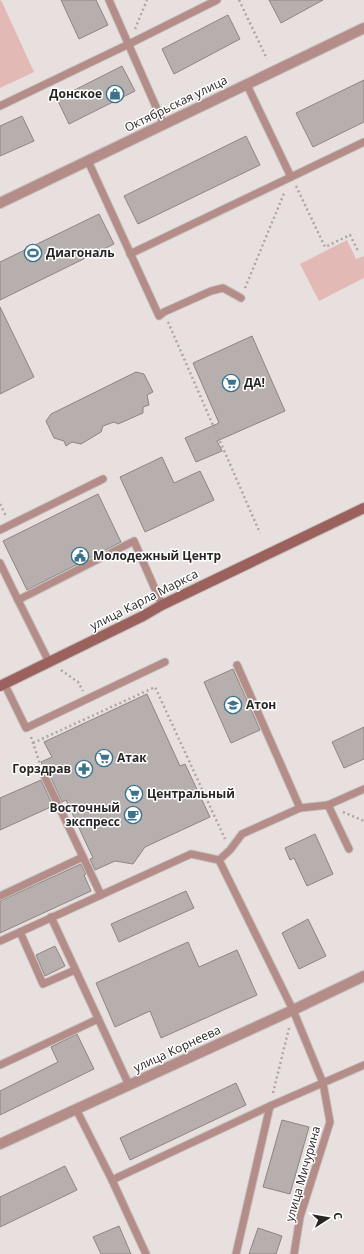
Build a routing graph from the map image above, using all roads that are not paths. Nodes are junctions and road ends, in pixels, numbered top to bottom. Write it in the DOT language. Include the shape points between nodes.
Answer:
graph roads {
  1 [pos="109,0"];
  2 [pos="217,0"];
  3 [pos="364,28"];
  4 [pos="129,44"];
  5 [pos="247,85"];
  6 [pos="0,106"];
  7 [pos="164,125"];
  8 [pos="364,142"];
  9 [pos="88,161"];
  10 [pos="291,177"];
  11 [pos="0,203"];
  12 [pos="130,254"];
  13 [pos="241,298"];
  14 [pos="103,479"];
  15 [pos="364,508"];
  16 [pos="0,530"];
  17 [pos="0,563"];
  18 [pos="18,600"];
  19 [pos="162,605"];
  20 [pos="49,662"];
  21 [pos="165,662"];
  22 [pos="237,665"];
  23 [pos="2,685"];
  24 [pos="43,773"];
  25 [pos="364,789"];
  26 [pos="328,805"];
  27 [pos="300,808"];
  28 [pos="349,849"];
  29 [pos="83,856"];
  30 [pos="219,860"];
  31 [pos="0,896"];
  32 [pos="101,896"];
  33 [pos="51,917"];
  34 [pos="20,932"];
  35 [pos="0,941"];
  36 [pos="75,970"];
  37 [pos="364,976"];
  38 [pos="293,1010"];
  39 [pos="98,1019"];
  40 [pos="0,1065"];
  41 [pos="364,1065"];
  42 [pos="323,1083"];
  43 [pos="129,1085"];
  44 [pos="270,1106"];
  45 [pos="76,1109"];
  46 [pos="0,1144"];
  47 [pos="112,1180"];
  48 [pos="146,1254"];
  49 [pos="236,1254"];
  50 [pos="294,1254"];
  1 -- 4 [label="lane"];
  2 -- 4 [label="lane"];
  3 -- 5 [label="street, Октябрьская улица"];
  4 -- 6 [label="lane"];
  4 -- 7 [label="lane"];
  5 -- 7 [label="street, Октябрьская улица"];
  5 -- 10 [label="lane"];
  7 -- 9 [label="street, Октябрьская улица"];
  8 -- 10 [label="lane"];
  9 -- 11 [label="street, Октябрьская улица"];
  9 -- 12 [label="lane"];
  10 -- 12 [label="lane"];
  12 -- 13 [label="lane" via="158,316 223,288"];
  14 -- 16 [label="lane"];
  15 -- 19 [label="main road, улица Карла Маркса"];
  17 -- 18 [label="lane"];
  18 -- 19 [label="lane" via="134,542"];
  18 -- 20 [label="lane"];
  19 -- 20 [label="main road, улица Карла Маркса"];
  20 -- 23 [label="main road, улица Карла Маркса"];
  21 -- 23 [label="lane" via="26,728"];
  22 -- 27 [label="lane"];
  24 -- 29 [label="lane"];
  25 -- 26 [label="lane"];
  26 -- 27 [label="lane"];
  26 -- 28 [label="lane"];
  27 -- 30 [label="lane" via="242,834"];
  29 -- 31 [label="lane"];
  29 -- 32 [label="lane"];
  30 -- 32 [label="lane" via="191,854"];
  30 -- 38 [label="lane, улица Мичурина"];
  32 -- 33 [label="lane"];
  33 -- 34 [label="lane"];
  33 -- 36 [label="lane"];
  34 -- 35 [label="lane"];
  34 -- 36 [label="lane" via="43,984"];
  36 -- 39 [label="lane"];
  37 -- 38 [label="street, улица Корнеева"];
  38 -- 42 [label="lane, улица Мичурина"];
  38 -- 43 [label="street, улица Корнеева"];
  39 -- 40 [label="lane"];
  39 -- 43 [label="lane"];
  41 -- 42 [label="lane"];
  42 -- 44 [label="lane"];
  42 -- 50 [label="lane, улица Мичурина" via="330,1122 300,1217"];
  43 -- 45 [label="street, улица Корнеева"];
  44 -- 47 [label="lane"];
  44 -- 49 [label="lane"];
  45 -- 46 [label="street, улица Корнеева"];
  45 -- 47 [label="lane"];
  47 -- 48 [label="lane"];
}
